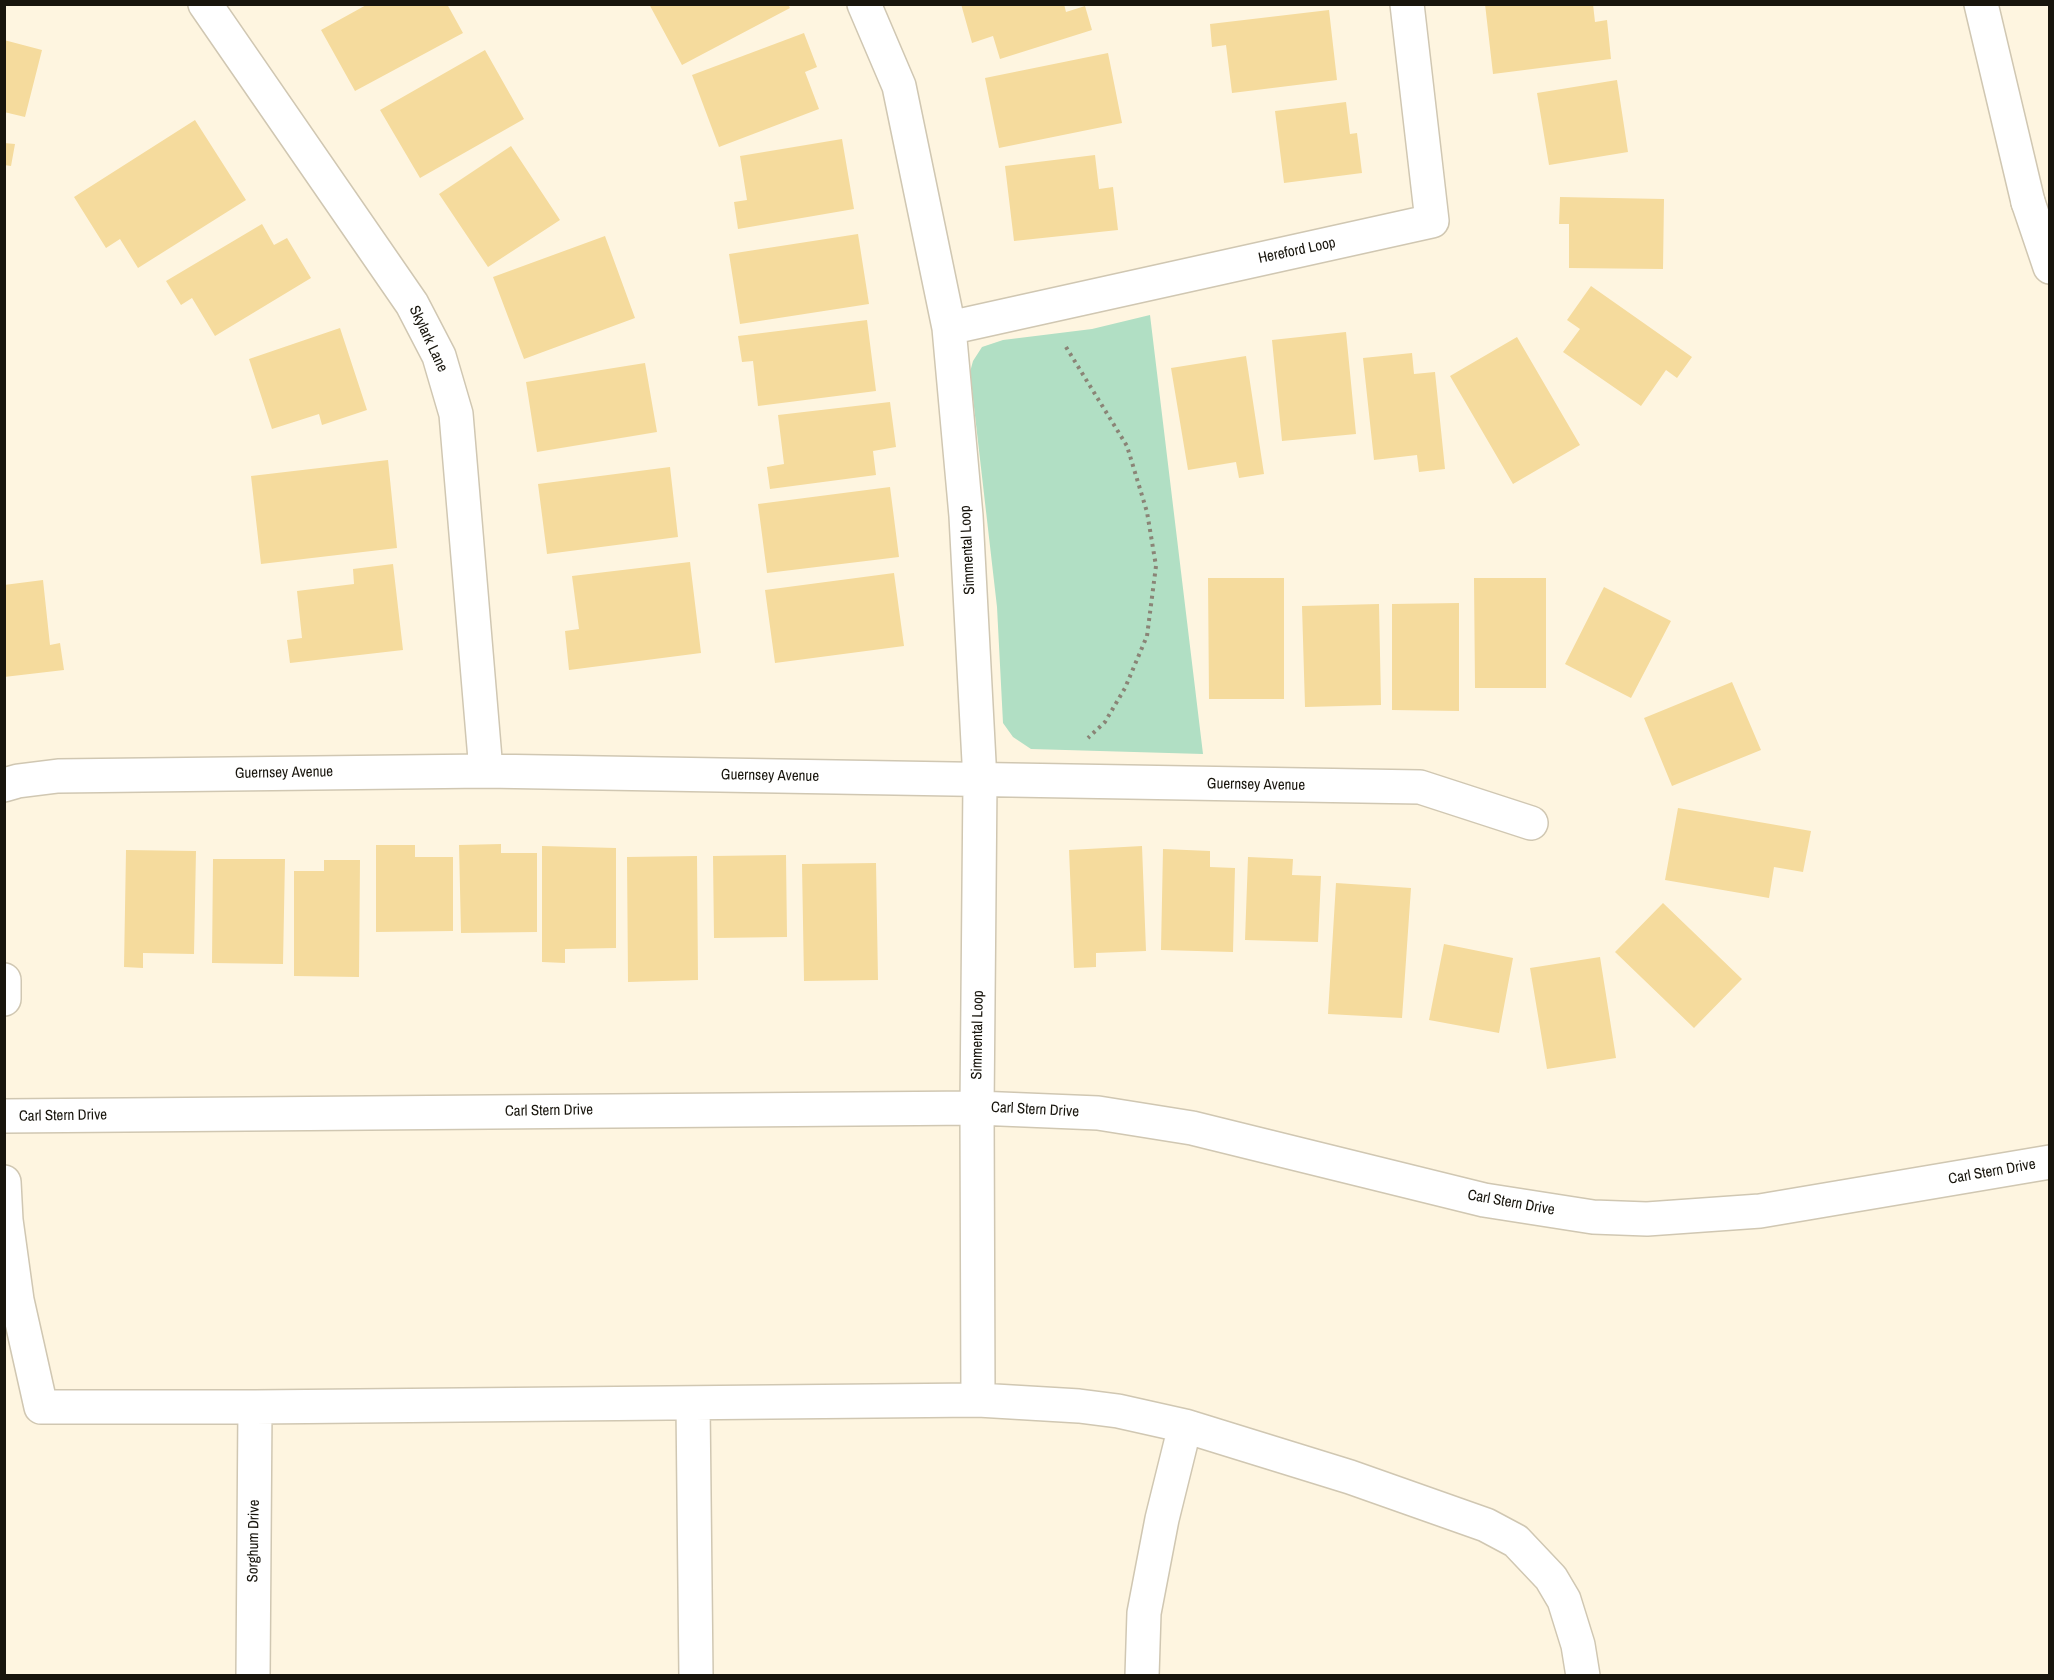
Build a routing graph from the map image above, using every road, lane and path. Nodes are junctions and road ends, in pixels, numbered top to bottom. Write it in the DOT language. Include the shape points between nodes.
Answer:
graph roads {
  1 [pos="206,4"];
  2 [pos="864,4"];
  3 [pos="1407,4"];
  4 [pos="1981,4"];
  5 [pos="2049,267"];
  6 [pos="949,328"];
  7 [pos="1066,347"];
  8 [pos="1088,738"];
  9 [pos="486,771"];
  10 [pos="980,780"];
  11 [pos="4,784"];
  12 [pos="1531,823"];
  13 [pos="4,980"];
  14 [pos="4,999"];
  15 [pos="978,1108"];
  16 [pos="4,1116"];
  17 [pos="2049,1162"];
  18 [pos="4,1182"];
  19 [pos="978,1400"];
  20 [pos="693,1404"];
  21 [pos="255,1407"];
  22 [pos="1185,1426"];
  23 [pos="253,1676"];
  24 [pos="696,1676"];
  25 [pos="1142,1676"];
  26 [pos="1583,1676"];
  1 -- 9 [label="main road, Skylark Lane" via="412,304 439,356 456,414"];
  2 -- 6 [label="main road, Simmental Loop" via="899,86"];
  3 -- 6 [label="main road, Hereford Loop" via="1432,221"];
  4 -- 5 [label="main road" via="2028,202"];
  6 -- 10 [label="main road, Simmental Loop" via="966,516"];
  7 -- 8 [label="path" via="1127,446 1147,512 1156,566 1147,636 1125,688 1105,722"];
  9 -- 10 [label="main road, Guernsey Avenue"];
  9 -- 11 [label="main road, Guernsey Avenue" via="58,776"];
  10 -- 12 [label="main road, Guernsey Avenue" via="1420,787"];
  10 -- 15 [label="main road, Simmental Loop"];
  13 -- 14 [label="main road"];
  15 -- 16 [label="main road, Carl Stern Drive"];
  15 -- 17 [label="main road, Carl Stern Drive" via="1098,1113 1192,1128 1484,1200 1593,1217 1760,1211"];
  15 -- 19 [label="main road, Simmental Loop"];
  18 -- 21 [label="main road" via="17,1300 41,1407"];
  19 -- 20 [label="main road"];
  19 -- 22 [label="main road" via="1079,1406"];
  20 -- 21 [label="main road"];
  20 -- 24 [label="main road"];
  21 -- 23 [label="main road, Sorghum Drive"];
  22 -- 25 [label="main road" via="1144,1613"];
  22 -- 26 [label="main road" via="1350,1477 1486,1525 1516,1541 1551,1578 1564,1600"];
}
